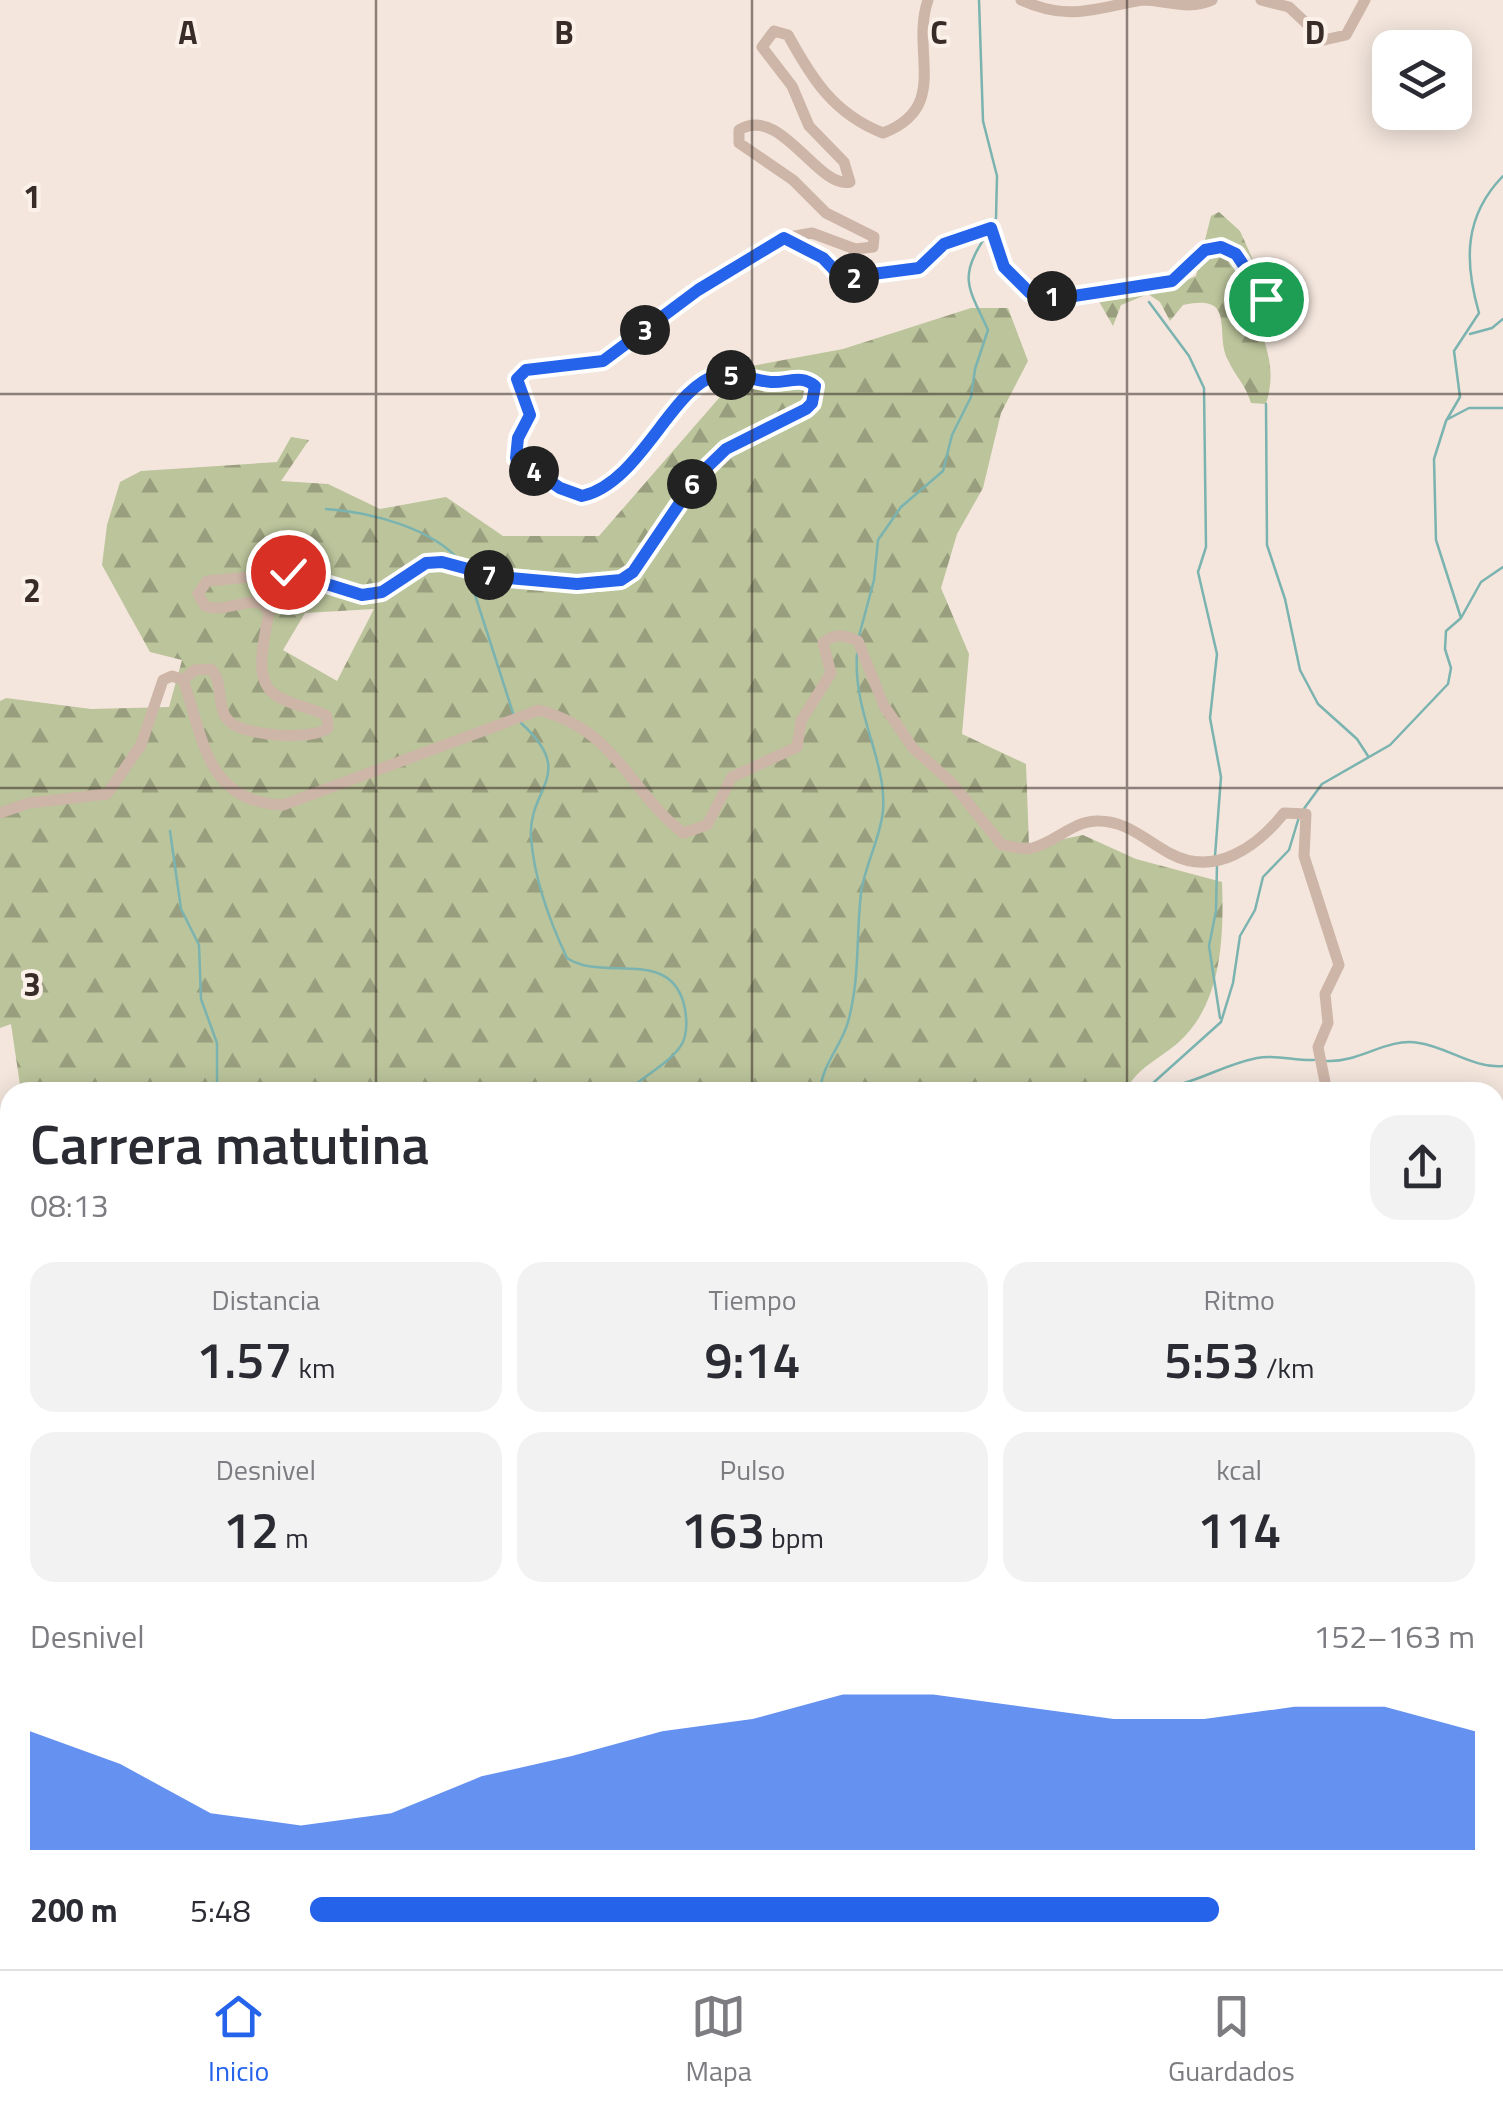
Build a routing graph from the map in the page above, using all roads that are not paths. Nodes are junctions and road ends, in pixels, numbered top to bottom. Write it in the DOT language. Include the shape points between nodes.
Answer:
graph roads {
  1 [pos="928,0"];
  2 [pos="1021,0"];
  3 [pos="1212,0"];
  4 [pos="1261,0"];
  5 [pos="1366,0"];
  6 [pos="790,237"];
  7 [pos="1266,299"];
  8 [pos="183,680"];
  9 [pos="0,813"];
  10 [pos="1325,1082"];
  1 -- 6 [label="street" via="923,100 910,118 882,133 847,116 820,91 788,35 774,31 766,38 762,47 799,98 809,126 852,178 846,184 834,180 766,125 740,130 739,143 793,180 826,213 876,242 867,251 812,233"];
  2 -- 3 [label="street" via="1067,14 1142,0"];
  4 -- 5 [label="street" via="1289,7 1324,40 1346,35"];
  6 -- 7 [label="street" via="842,278 861,278 919,268 944,244 991,228 1012,279 1030,293 1052,296 1172,281 1205,250 1221,247 1236,254"];
  6 -- 8 [label="street" via="698,290 603,361 526,370 517,379 530,415 516,458 582,496 625,470 713,376 801,378 815,386 806,409 726,449 698,476 633,572 609,583 554,582 426,563 382,592 362,595 296,573 206,581 198,594 205,606 263,604 269,613 262,650 268,687 327,716 328,728 297,736 242,729 226,718 211,669 194,670"];
  8 -- 9 [label="street" via="163,680 141,745 106,794"];
  8 -- 10 [label="street" via="214,772 258,804 284,804 539,710 591,730 683,834 707,825 732,776 797,746 801,721 830,674 822,643 845,636 858,641 884,706 914,748 1002,845 1031,849 1074,826 1106,821 1149,836 1186,860 1216,862 1255,844 1284,813 1306,814 1304,856 1340,965 1326,994 1328,1023 1318,1047"];
}
